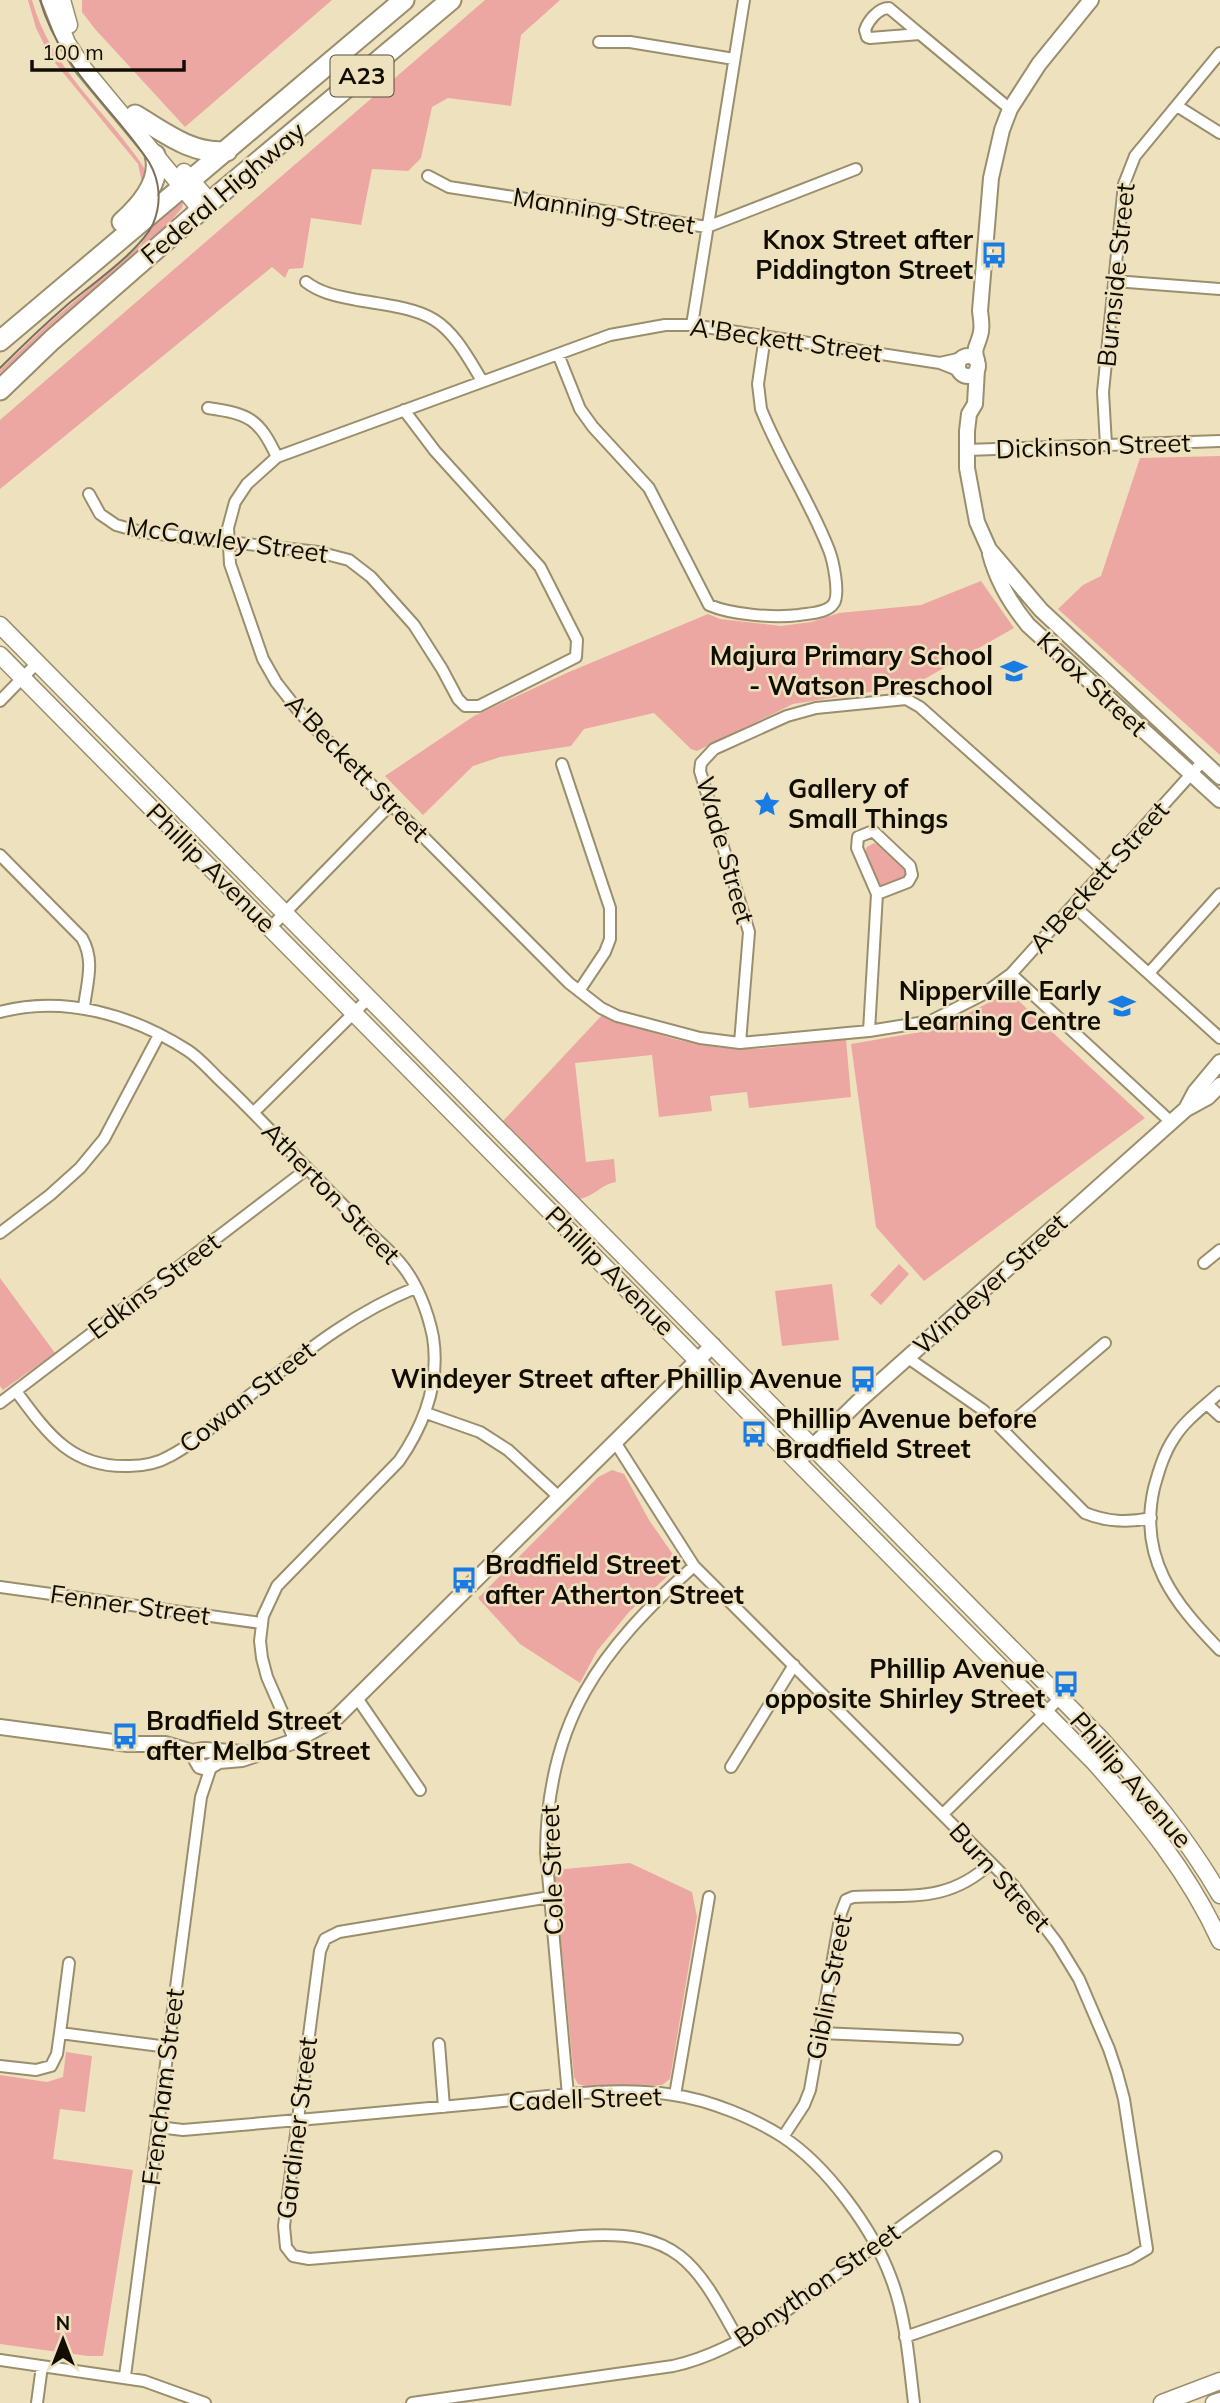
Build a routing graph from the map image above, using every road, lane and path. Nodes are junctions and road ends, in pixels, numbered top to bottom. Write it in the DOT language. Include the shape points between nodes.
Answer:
graph roads {
  1 [pos="50,0"];
  2 [pos="62,0"];
  3 [pos="404,0"];
  4 [pos="451,0"];
  5 [pos="744,0"];
  6 [pos="1088,1"];
  7 [pos="920,34"];
  8 [pos="599,43"];
  9 [pos="1220,53"];
  10 [pos="734,59"];
  11 [pos="1177,106"];
  12 [pos="1010,109"];
  13 [pos="135,115"];
  14 [pos="1220,133"];
  15 [pos="227,151"];
  16 [pos="155,155"];
  17 [pos="856,169"];
  18 [pos="428,176"];
  19 [pos="187,184"];
  20 [pos="205,206"];
  21 [pos="707,227"];
  22 [pos="1114,281"];
  23 [pos="306,282"];
  24 [pos="1220,289"];
  25 [pos="54,297"];
  26 [pos="692,325"];
  27 [pos="765,336"];
  28 [pos="0,341"];
  29 [pos="558,354"];
  30 [pos="967,365"];
  31 [pos="482,381"];
  32 [pos="0,390"];
  33 [pos="208,408"];
  34 [pos="404,410"];
  35 [pos="1220,441"];
  36 [pos="1106,445"];
  37 [pos="966,450"];
  38 [pos="277,457"];
  39 [pos="89,494"];
  40 [pos="228,542"];
  41 [pos="989,549"];
  42 [pos="0,625"];
  43 [pos="0,655"];
  44 [pos="37,663"];
  45 [pos="23,678"];
  46 [pos="0,701"];
  47 [pos="1203,761"];
  48 [pos="562,764"];
  49 [pos="1192,775"];
  50 [pos="1220,777"];
  51 [pos="1220,800"];
  52 [pos="391,804"];
  53 [pos="0,855"];
  54 [pos="1105,873"];
  55 [pos="877,894"];
  56 [pos="1220,894"];
  57 [pos="1074,906"];
  58 [pos="285,913"];
  59 [pos="270,928"];
  60 [pos="1149,973"];
  61 [pos="1011,974"];
  62 [pos="579,991"];
  63 [pos="369,998"];
  64 [pos="84,1007"];
  65 [pos="0,1012"];
  66 [pos="354,1012"];
  67 [pos="869,1031"];
  68 [pos="159,1035"];
  69 [pos="1220,1038"];
  70 [pos="740,1043"];
  71 [pos="1220,1062"];
  72 [pos="1220,1085"];
  73 [pos="1186,1109"];
  74 [pos="254,1112"];
  75 [pos="1171,1122"];
  76 [pos="307,1169"];
  77 [pos="0,1233"];
  78 [pos="1220,1250"];
  79 [pos="1204,1263"];
  80 [pos="415,1287"];
  81 [pos="1105,1343"];
  82 [pos="713,1345"];
  83 [pos="908,1358"];
  84 [pos="697,1359"];
  85 [pos="16,1391"];
  86 [pos="1220,1392"];
  87 [pos="0,1403"];
  88 [pos="1207,1404"];
  89 [pos="426,1413"];
  90 [pos="1220,1416"];
  91 [pos="1003,1430"];
  92 [pos="615,1442"];
  93 [pos="812,1448"];
  94 [pos="798,1461"];
  95 [pos="559,1497"];
  96 [pos="1151,1518"];
  97 [pos="694,1566"];
  98 [pos="0,1587"];
  99 [pos="261,1623"];
  100 [pos="1220,1650"];
  101 [pos="794,1665"];
  102 [pos="357,1698"];
  103 [pos="1060,1698"];
  104 [pos="1045,1713"];
  105 [pos="0,1727"];
  106 [pos="295,1741"];
  107 [pos="206,1760"];
  108 [pos="731,1767"];
  109 [pos="420,1790"];
  110 [pos="943,1814"];
  111 [pos="991,1863"];
  112 [pos="1220,1895"];
  113 [pos="550,1897"];
  114 [pos="709,1897"];
  115 [pos="1220,1941"];
  116 [pos="69,1963"];
  117 [pos="60,2033"];
  118 [pos="821,2033"];
  119 [pos="957,2039"];
  120 [pos="439,2044"];
  121 [pos="168,2046"];
  122 [pos="0,2066"];
  123 [pos="568,2095"];
  124 [pos="675,2095"];
  125 [pos="444,2107"];
  126 [pos="298,2120"];
  127 [pos="158,2127"];
  128 [pos="783,2137"];
  129 [pos="996,2157"];
  130 [pos="876,2245"];
  131 [pos="905,2337"];
  132 [pos="739,2341"];
  133 [pos="0,2360"];
  134 [pos="42,2365"];
  135 [pos="125,2376"];
  136 [pos="1220,2381"];
  137 [pos="1220,2401"];
  138 [pos="37,2403"];
  139 [pos="205,2403"];
  140 [pos="412,2403"];
  141 [pos="914,2403"];
  142 [pos="1162,2403"];
  143 [pos="1214,2403"];
  1 -- 16 [label="main road" via="67,43 84,69"];
  2 -- 13 [label="main road" via="70,27 92,67"];
  3 -- 15 [label="highway, Federal Highway / A23"];
  4 -- 20 [label="highway, Federal Highway / A23"];
  5 -- 10 [label="street"];
  6 -- 12 [label="street, Knox Street"];
  7 -- 7 [label="street" via="870,38 865,30 886,8"];
  7 -- 12 [label="street"];
  8 -- 10 [label="street" via="630,42"];
  9 -- 11 [label="street, Burnside Street"];
  10 -- 21 [label="street"];
  11 -- 14 [label="street"];
  11 -- 22 [label="street, Burnside Street" via="1128,170"];
  12 -- 30 [label="street, Knox Street" via="996,146 980,311"];
  13 -- 15 [label="highway" via="199,150"];
  13 -- 19 [label="main road"];
  15 -- 19 [label="highway, Federal Highway / A23"];
  16 -- 19 [label="main road"];
  16 -- 25 [label="highway" via="159,169 140,206 69,269"];
  17 -- 21 [label="street, Manning Street"];
  18 -- 21 [label="street, Manning Street" via="449,187"];
  19 -- 20 [label="main road"];
  19 -- 25 [label="highway, Federal Highway / A23"];
  20 -- 32 [label="highway, Federal Highway / A23"];
  21 -- 26 [label="street"];
  22 -- 24 [label="street"];
  22 -- 36 [label="street, Burnside Street" via="1103,392"];
  23 -- 31 [label="street" via="332,295 435,319 455,336"];
  25 -- 28 [label="highway, Federal Highway / A23"];
  26 -- 27 [label="street, A'Beckett Street"];
  26 -- 29 [label="street, A'Beckett Street" via="610,335"];
  27 -- 29 [label="street" via="758,384 761,409 829,549 836,594 834,603 819,612 774,617 709,605 649,488 580,409"];
  27 -- 30 [label="street, A'Beckett Street"];
  29 -- 31 [label="street, A'Beckett Street"];
  30 -- 37 [label="street, Knox Street" via="970,414"];
  31 -- 34 [label="street, A'Beckett Street"];
  33 -- 38 [label="street" via="250,419 264,432"];
  34 -- 38 [label="street, A'Beckett Street"];
  34 -- 40 [label="street, McCawley Street" via="540,567 577,640 576,657 479,706 465,706 414,625 360,567 318,552"];
  35 -- 36 [label="street, Dickinson Street"];
  36 -- 37 [label="street, Dickinson Street"];
  37 -- 41 [label="street, Knox Street" via="976,522"];
  38 -- 40 [label="street, A'Beckett Street" via="247,484 235,502"];
  39 -- 40 [label="street, McCawley Street" via="100,514 117,525"];
  40 -- 52 [label="street, A'Beckett Street" via="230,564 263,659 276,682 301,714"];
  41 -- 47 [label="street, Knox Street" via="1041,610"];
  41 -- 49 [label="street, Knox Street" via="995,573 1028,625"];
  42 -- 44 [label="main road, Phillip Avenue"];
  43 -- 45 [label="main road, Phillip Avenue"];
  44 -- 45 [label="street"];
  44 -- 58 [label="main road, Phillip Avenue"];
  45 -- 46 [label="street"];
  45 -- 59 [label="main road, Phillip Avenue"];
  47 -- 49 [label="street, A'Beckett Street"];
  47 -- 50 [label="street, Knox Street"];
  48 -- 62 [label="street" via="610,908 610,939"];
  49 -- 51 [label="street, Knox Street"];
  49 -- 54 [label="street, A'Beckett Street"];
  52 -- 58 [label="street"];
  52 -- 62 [label="street, A'Beckett Street"];
  53 -- 64 [label="street" via="90,951"];
  54 -- 57 [label="street, A'Beckett Street"];
  54 -- 70 [label="street, Wade Street" via="906,699 801,712 728,742 706,757 700,771 749,932"];
  55 -- 55 [label="street" via="857,848 858,837 873,831 910,866 912,875 908,882"];
  55 -- 67 [label="street"];
  56 -- 60 [label="street"];
  57 -- 60 [label="street"];
  57 -- 61 [label="street, A'Beckett Street"];
  58 -- 59 [label="street"];
  58 -- 63 [label="main road, Phillip Avenue"];
  59 -- 66 [label="main road, Phillip Avenue"];
  60 -- 69 [label="street"];
  61 -- 67 [label="street, A'Beckett Street" via="931,1021"];
  61 -- 75 [label="street"];
  62 -- 70 [label="street, A'Beckett Street" via="617,1016 700,1038"];
  63 -- 66 [label="street"];
  63 -- 82 [label="main road, Phillip Avenue"];
  64 -- 65 [label="street, Atherton Street"];
  64 -- 68 [label="street, Atherton Street" via="127,1019"];
  66 -- 74 [label="street"];
  66 -- 84 [label="main road, Phillip Avenue"];
  67 -- 70 [label="street, A'Beckett Street"];
  68 -- 74 [label="street, Atherton Street" via="190,1051"];
  68 -- 77 [label="street" via="104,1139 80,1168"];
  71 -- 73 [label="street, Windeyer Street"];
  72 -- 73 [label="street, Windeyer Street"];
  73 -- 75 [label="street, Windeyer Street"];
  74 -- 76 [label="street, Atherton Street"];
  75 -- 83 [label="street, Windeyer Street"];
  76 -- 80 [label="street, Atherton Street" via="402,1264"];
  76 -- 85 [label="street, Edkins Street"];
  78 -- 79 [label="street"];
  80 -- 85 [label="street, Cowan Street" via="343,1324 204,1433 168,1458 150,1464 96,1464 72,1453 50,1436"];
  80 -- 89 [label="street, Atherton Street" via="433,1338"];
  81 -- 91 [label="street"];
  82 -- 84 [label="street"];
  82 -- 93 [label="main road, Phillip Avenue"];
  83 -- 91 [label="street" via="983,1410"];
  83 -- 93 [label="street, Windeyer Street"];
  84 -- 92 [label="street"];
  84 -- 94 [label="main road, Phillip Avenue"];
  85 -- 87 [label="street, Edkins Street"];
  86 -- 88 [label="street"];
  88 -- 90 [label="street"];
  88 -- 96 [label="street" via="1175,1435 1165,1452"];
  89 -- 95 [label="street" via="480,1432 508,1450"];
  89 -- 99 [label="street, Atherton Street" via="399,1461 277,1586"];
  91 -- 96 [label="street" via="1085,1513 1120,1522"];
  92 -- 95 [label="street"];
  92 -- 97 [label="street, Burn Street"];
  93 -- 94 [label="street, Windeyer Street"];
  93 -- 103 [label="main road, Phillip Avenue"];
  94 -- 104 [label="main road, Phillip Avenue"];
  95 -- 102 [label="street"];
  96 -- 100 [label="street" via="1159,1572 1188,1618"];
  97 -- 101 [label="street, Burn Street"];
  97 -- 113 [label="street, Cole Street" via="616,1644 570,1719 556,1761 546,1819"];
  98 -- 99 [label="street, Fenner Street"];
  99 -- 106 [label="street, Atherton Street" via="267,1677"];
  101 -- 108 [label="street"];
  101 -- 110 [label="street, Burn Street"];
  102 -- 106 [label="street" via="327,1724"];
  102 -- 109 [label="street"];
  103 -- 104 [label="street"];
  103 -- 112 [label="main road, Phillip Avenue" via="1151,1795"];
  104 -- 110 [label="street"];
  104 -- 115 [label="main road, Phillip Avenue" via="1111,1781 1162,1843"];
  105 -- 107 [label="street"];
  106 -- 107 [label="street" via="242,1759"];
  107 -- 121 [label="street, Frencham Street"];
  110 -- 111 [label="street, Burn Street"];
  111 -- 118 [label="street, Giblin Street" via="967,1883 939,1893 846,1900"];
  111 -- 131 [label="street, Burn Street" via="1057,1943 1079,1979 1110,2049 1124,2099 1147,2249 1130,2259"];
  113 -- 123 [label="street, Cole Street"];
  113 -- 126 [label="street, Gardiner Street" via="339,1932 325,1939"];
  114 -- 124 [label="street"];
  116 -- 117 [label="street"];
  117 -- 121 [label="street"];
  117 -- 122 [label="street" via="51,2066 36,2070"];
  118 -- 119 [label="street"];
  118 -- 128 [label="street, Giblin Street" via="808,2098"];
  120 -- 125 [label="street"];
  121 -- 127 [label="street, Frencham Street"];
  123 -- 124 [label="street, Cadell Street"];
  123 -- 125 [label="street, Cadell Street"];
  124 -- 128 [label="street, Cadell Street" via="728,2110"];
  125 -- 126 [label="street, Cadell Street"];
  126 -- 127 [label="street, Cadell Street" via="183,2130"];
  126 -- 132 [label="street, Gardiner Street" via="284,2226 286,2247 293,2256 309,2259 592,2235 633,2236 673,2251 698,2272"];
  127 -- 135 [label="street, Frencham Street"];
  128 -- 130 [label="street, Cadell Street" via="846,2199"];
  129 -- 130 [label="street, Bonython Street"];
  130 -- 131 [label="street, Cadell Street" via="891,2278"];
  130 -- 132 [label="street, Bonython Street"];
  131 -- 141 [label="street, Cadell Street"];
  132 -- 140 [label="street, Bonython Street" via="673,2366"];
  133 -- 134 [label="street"];
  134 -- 135 [label="street"];
  134 -- 138 [label="street"];
  135 -- 139 [label="street"];
  136 -- 142 [label="main road"];
  137 -- 143 [label="main road"];
}
